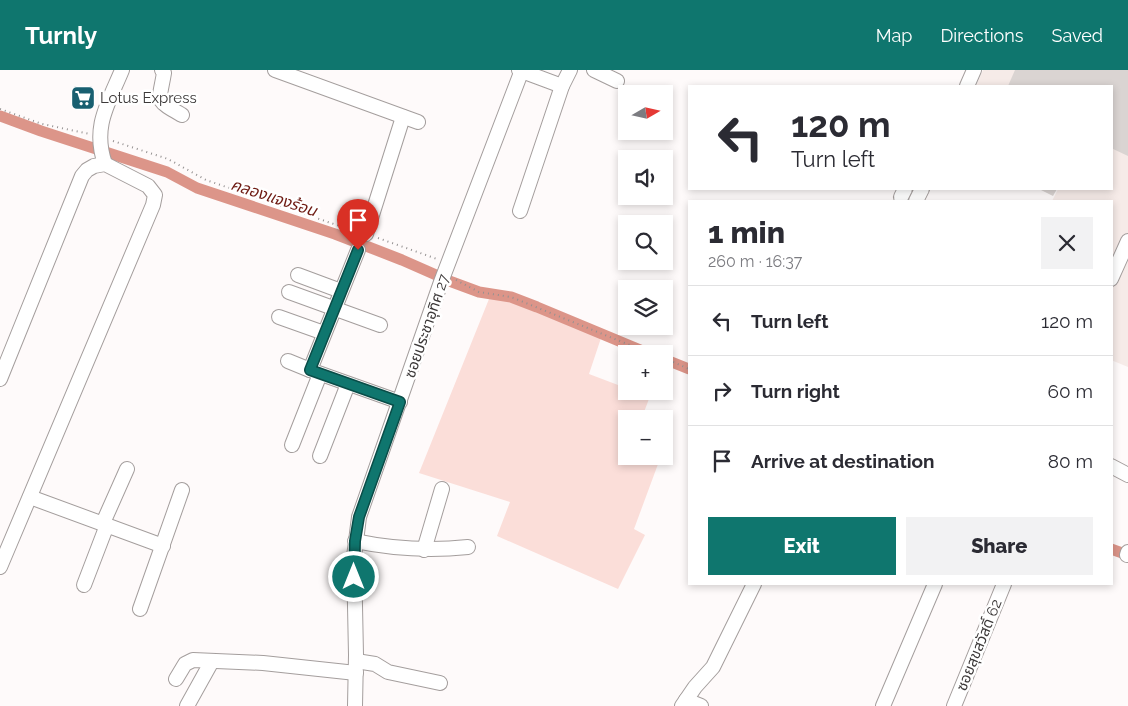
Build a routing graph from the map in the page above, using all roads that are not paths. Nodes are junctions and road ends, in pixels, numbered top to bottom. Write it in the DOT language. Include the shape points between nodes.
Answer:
graph roads {
  1 [pos="122,70"];
  2 [pos="162,70"];
  3 [pos="275,70"];
  4 [pos="521,70"];
  5 [pos="570,70"];
  6 [pos="594,70"];
  7 [pos="974,70"];
  8 [pos="617,81"];
  9 [pos="966,85"];
  10 [pos="562,86"];
  11 [pos="182,115"];
  12 [pos="403,117"];
  13 [pos="418,122"];
  14 [pos="104,161"];
  15 [pos="520,212"];
  16 [pos="366,234"];
  17 [pos="1128,241"];
  18 [pos="358,250"];
  19 [pos="298,275"];
  20 [pos="1113,275"];
  21 [pos="341,291"];
  22 [pos="289,292"];
  23 [pos="335,308"];
  24 [pos="279,317"];
  25 [pos="380,325"];
  26 [pos="324,334"];
  27 [pos="288,362"];
  28 [pos="315,372"];
  29 [pos="0,379"];
  30 [pos="348,384"];
  31 [pos="400,402"];
  32 [pos="292,445"];
  33 [pos="320,456"];
  34 [pos="1113,467"];
  35 [pos="127,469"];
  36 [pos="1128,475"];
  37 [pos="182,490"];
  38 [pos="442,490"];
  39 [pos="30,497"];
  40 [pos="105,524"];
  41 [pos="355,541"];
  42 [pos="163,546"];
  43 [pos="468,547"];
  44 [pos="424,550"];
  45 [pos="0,567"];
  46 [pos="84,585"];
  47 [pos="754,585"];
  48 [pos="934,585"];
  49 [pos="1004,585"];
  50 [pos="140,609"];
  51 [pos="212,661"];
  52 [pos="356,667"];
  53 [pos="176,679"];
  54 [pos="440,683"];
  55 [pos="684,703"];
  56 [pos="958,705"];
  57 [pos="187,706"];
  58 [pos="355,706"];
  59 [pos="701,706"];
  60 [pos="883,706"];
  1 -- 14 [label="street" via="99,136"];
  2 -- 11 [label="street" via="160,100"];
  3 -- 12 [label="street"];
  4 -- 10 [label="street"];
  4 -- 31 [label="street, ซอยประชาอุทิศ 27"];
  5 -- 10 [label="street"];
  6 -- 8 [label="street"];
  7 -- 9 [label="street"];
  10 -- 15 [label="street"];
  12 -- 13 [label="street"];
  12 -- 16 [label="street"];
  14 -- 29 [label="street" via="82,176"];
  14 -- 39 [label="street" via="148,186 155,195 153,205"];
  17 -- 20 [label="street"];
  18 -- 21 [label="street"];
  19 -- 21 [label="street"];
  21 -- 23 [label="street"];
  22 -- 23 [label="street"];
  23 -- 25 [label="street"];
  23 -- 26 [label="street"];
  24 -- 26 [label="street"];
  26 -- 28 [label="street"];
  27 -- 28 [label="street"];
  28 -- 30 [label="street"];
  28 -- 32 [label="street"];
  30 -- 31 [label="street"];
  30 -- 33 [label="street"];
  31 -- 41 [label="street, ซอยประชาอุทิศ 27" via="359,517"];
  34 -- 36 [label="street"];
  35 -- 40 [label="street"];
  37 -- 42 [label="street"];
  38 -- 44 [label="street"];
  39 -- 40 [label="street"];
  39 -- 45 [label="street"];
  40 -- 42 [label="street"];
  40 -- 46 [label="street"];
  41 -- 44 [label="street"];
  41 -- 52 [label="street, ซอยประชาอุทิศ 27"];
  42 -- 50 [label="street"];
  43 -- 44 [label="street"];
  47 -- 55 [label="street" via="713,667"];
  48 -- 60 [label="street"];
  49 -- 56 [label="street, ซอยสุขสวัสดิ์ 62"];
  51 -- 52 [label="street"];
  51 -- 53 [label="street" via="193,660 184,664"];
  51 -- 57 [label="street"];
  52 -- 54 [label="street" via="375,664 388,672"];
  52 -- 58 [label="street, ซอยประชาอุทิศ 27"];
  55 -- 59 [label="street"];
}
